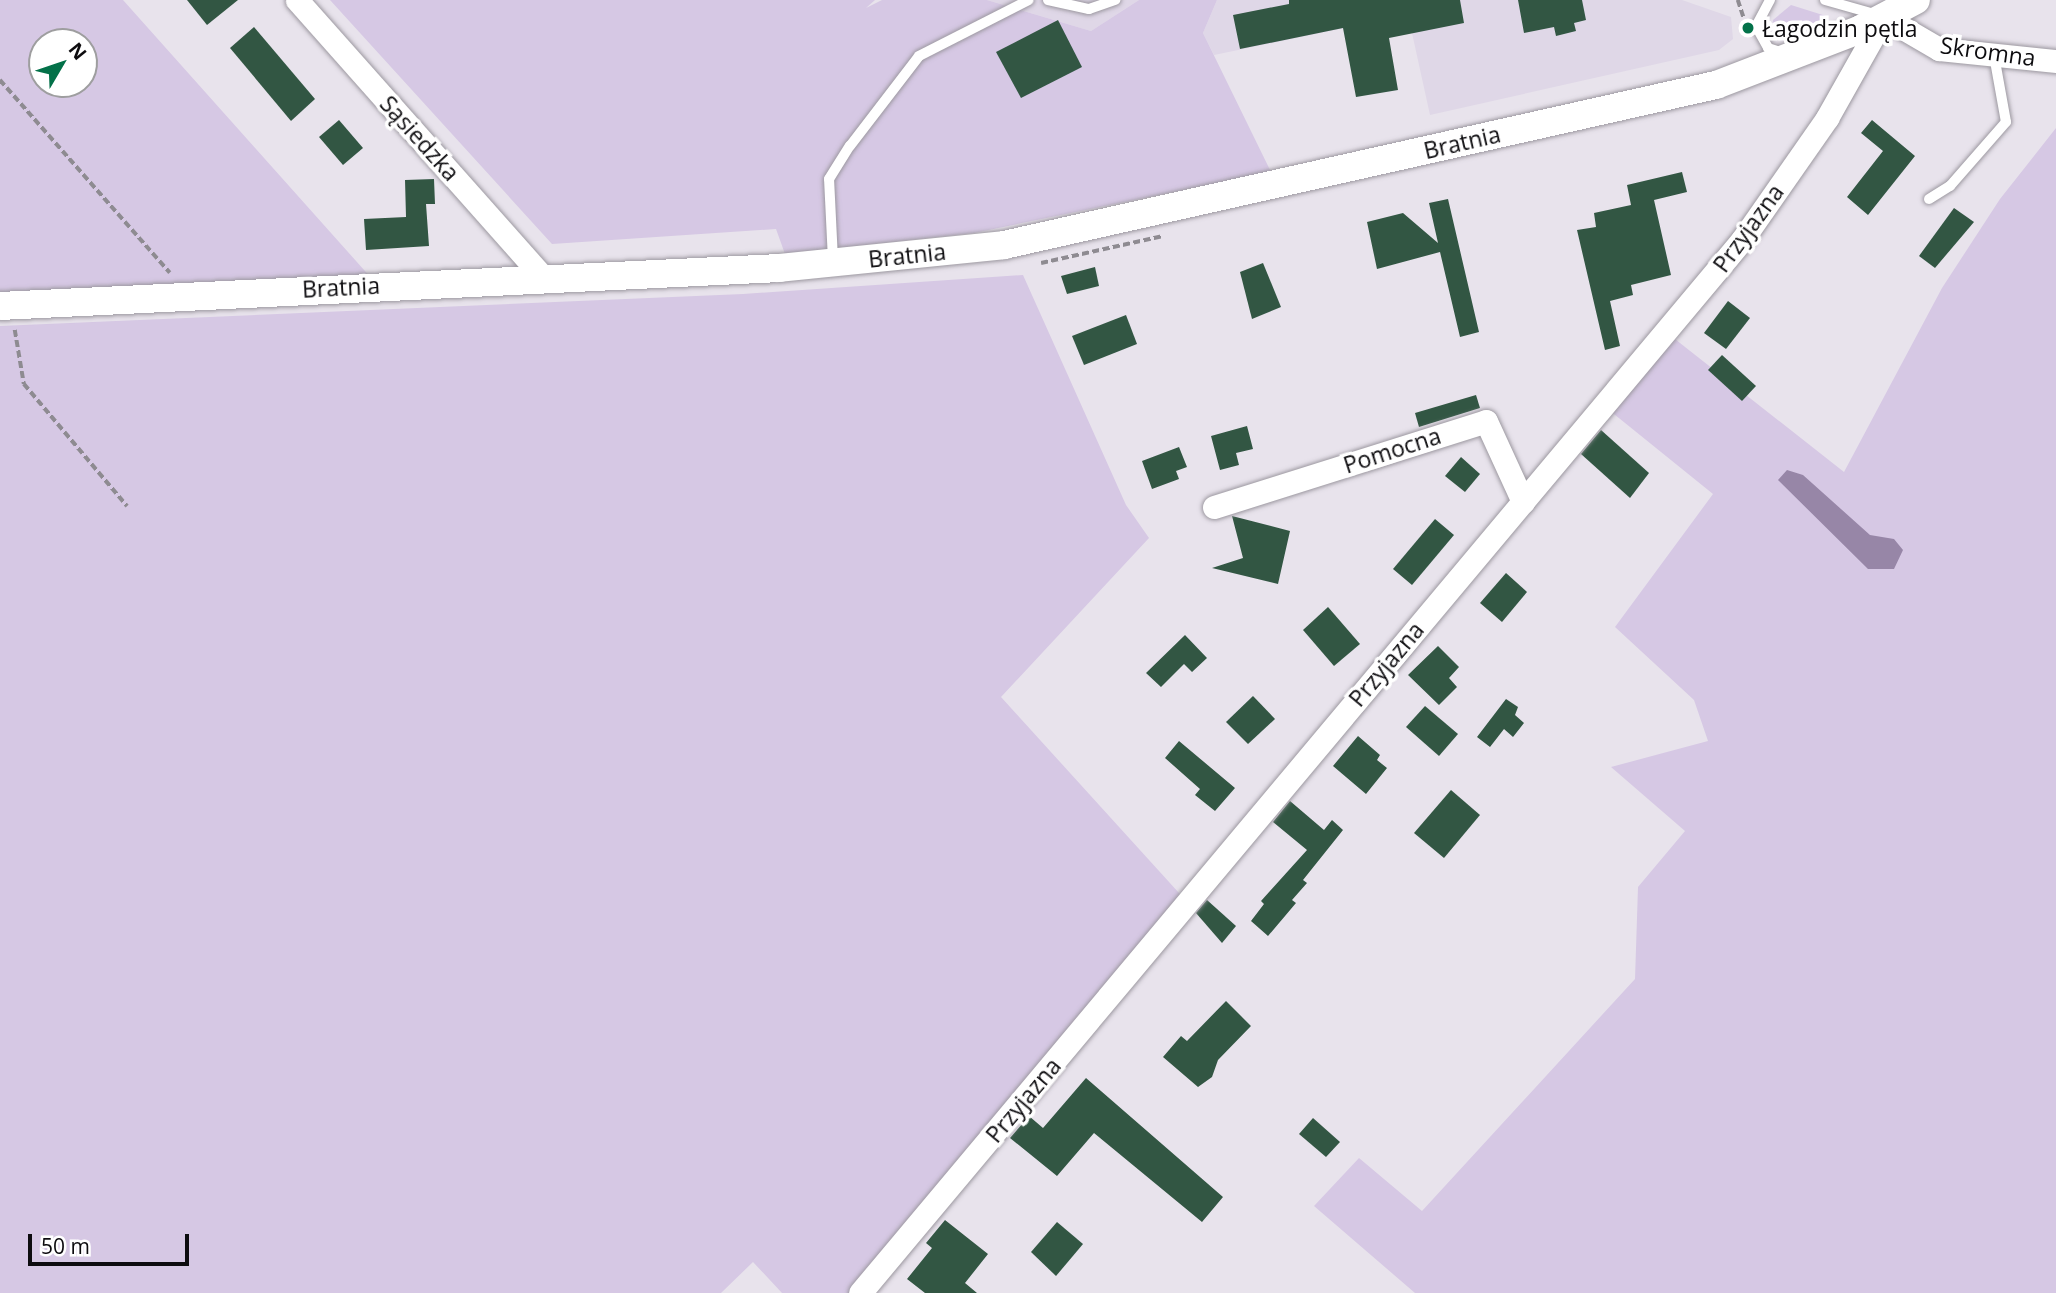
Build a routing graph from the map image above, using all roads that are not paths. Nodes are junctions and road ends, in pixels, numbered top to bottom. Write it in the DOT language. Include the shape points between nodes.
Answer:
graph roads {
  1 [pos="297,0"];
  2 [pos="1029,0"];
  3 [pos="1048,0"];
  4 [pos="1115,0"];
  5 [pos="1770,0"];
  6 [pos="1825,0"];
  7 [pos="1916,0"];
  8 [pos="1884,17"];
  9 [pos="1994,55"];
  10 [pos="1791,56"];
  11 [pos="2056,61"];
  12 [pos="1929,199"];
  13 [pos="833,263"];
  14 [pos="543,277"];
  15 [pos="8,305"];
  16 [pos="1523,502"];
  17 [pos="1214,507"];
  18 [pos="860,1293"];
  1 -- 14 [label="street, Sąsiedzka"];
  2 -- 13 [label="lane" via="919,56 850,146 829,179"];
  3 -- 4 [label="lane" via="1089,9"];
  5 -- 10 [label="lane" via="1756,26 1768,48"];
  6 -- 8 [label="lane"];
  7 -- 8 [label="street, Bratnia"];
  8 -- 9 [label="street, Skromna" via="1939,49"];
  8 -- 10 [label="street, Bratnia"];
  8 -- 16 [label="street, Przyjazna" via="1826,118 1742,240"];
  9 -- 11 [label="street, Skromna"];
  9 -- 12 [label="lane" via="2006,122 1950,186"];
  10 -- 13 [label="street, Bratnia" via="1716,85 1004,245"];
  13 -- 14 [label="street, Bratnia"];
  14 -- 15 [label="street, Bratnia"];
  16 -- 17 [label="street, Pomocna" via="1486,421"];
  16 -- 18 [label="street, Przyjazna"];
}
